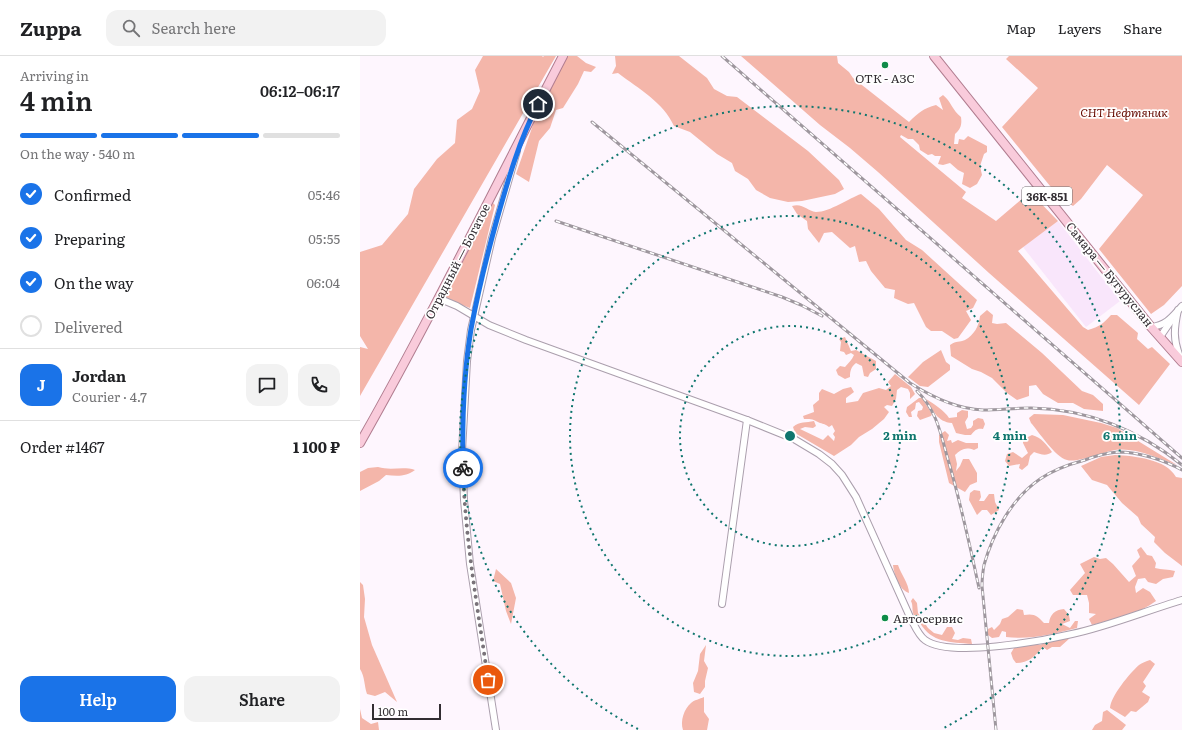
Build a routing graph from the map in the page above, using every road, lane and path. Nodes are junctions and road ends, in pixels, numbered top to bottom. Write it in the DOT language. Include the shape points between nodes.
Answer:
graph roads {
  1 [pos="562,56"];
  2 [pos="934,56"];
  3 [pos="525,129"];
  4 [pos="438,298"];
  5 [pos="1180,308"];
  6 [pos="474,316"];
  7 [pos="1151,327"];
  8 [pos="1160,337"];
  9 [pos="1181,361"];
  10 [pos="747,420"];
  11 [pos="360,443"];
  12 [pos="1182,600"];
  13 [pos="722,604"];
  14 [pos="496,730"];
  1 -- 3 [label="main road, Отрадный — Богатое"];
  2 -- 7 [label="main road, Самара — Бугуруслан / 36К-851"];
  3 -- 4 [label="main road, Отрадный — Богатое"];
  3 -- 6 [label="street" via="493,231"];
  4 -- 6 [label="street"];
  4 -- 11 [label="main road, Отрадный — Богатое"];
  5 -- 7 [label="street" via="1161,326"];
  5 -- 8 [label="street"];
  5 -- 9 [label="street" via="1174,334"];
  6 -- 10 [label="street" via="526,340"];
  6 -- 14 [label="street" via="464,406 464,500 470,564"];
  7 -- 8 [label="main road, Самара — Бугуруслан / 36К-851"];
  8 -- 9 [label="main road, Самара — Бугуруслан / 36К-851"];
  10 -- 12 [label="street" via="794,439 832,464 842,475 856,497 917,631 924,640 933,644 959,648 987,647 1072,634"];
  10 -- 13 [label="street"];
}
